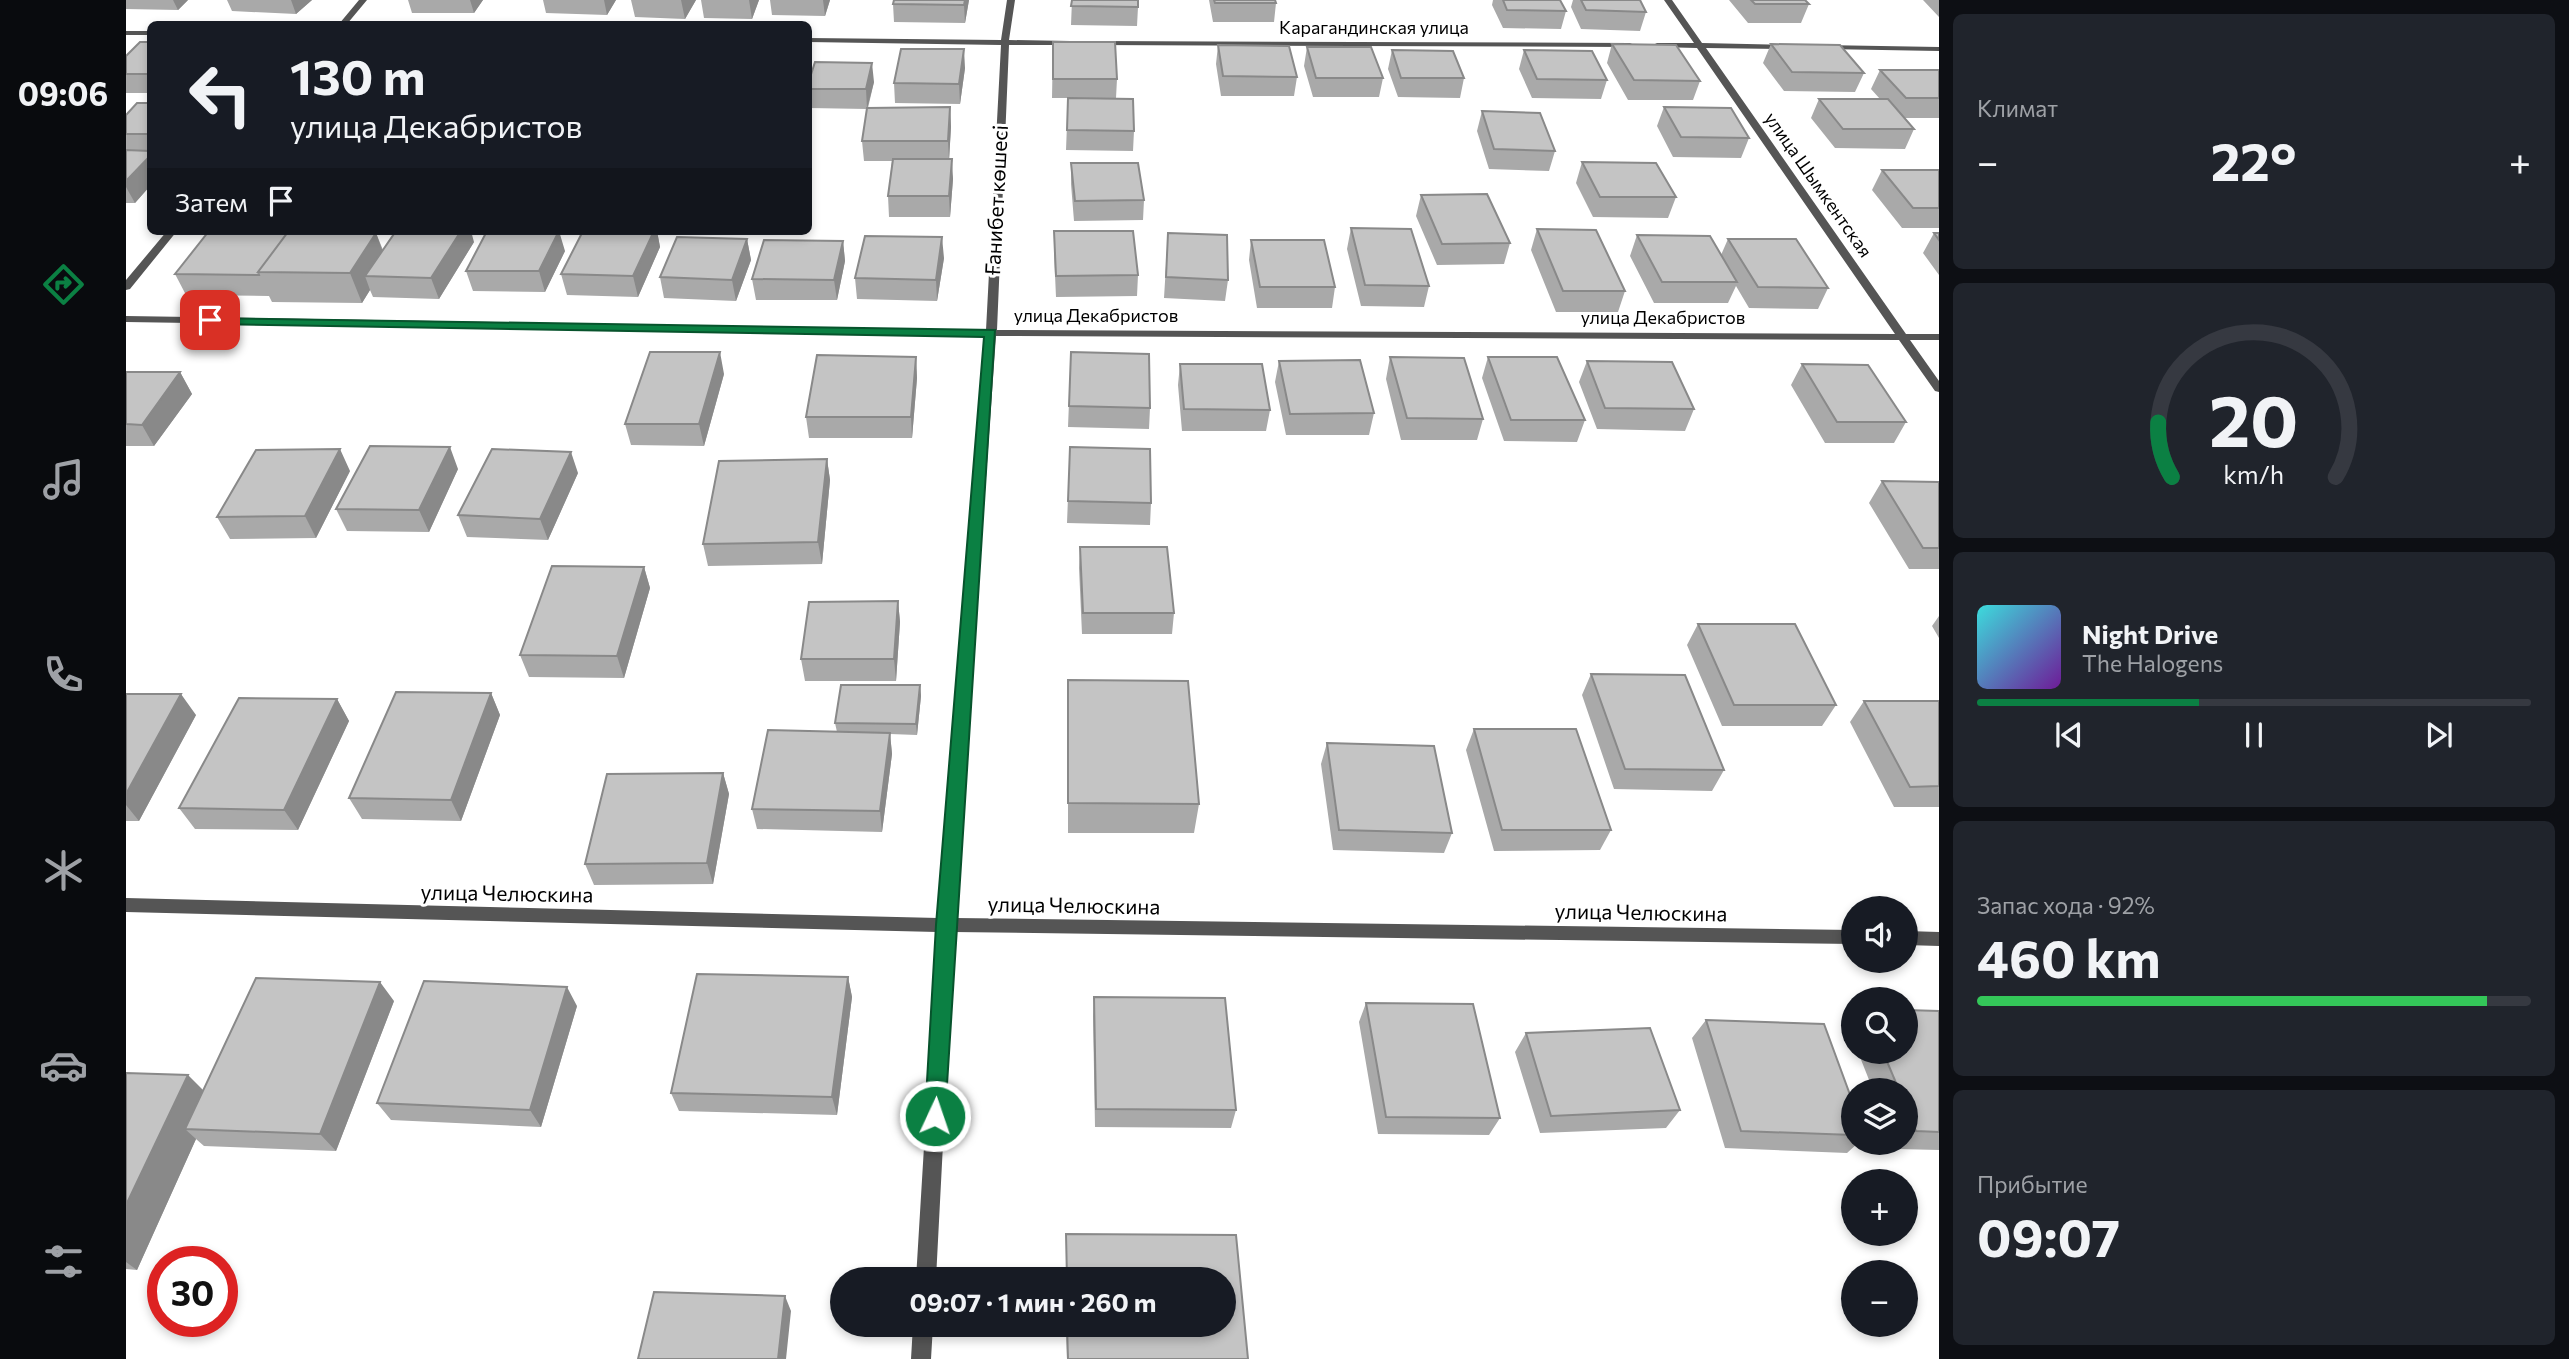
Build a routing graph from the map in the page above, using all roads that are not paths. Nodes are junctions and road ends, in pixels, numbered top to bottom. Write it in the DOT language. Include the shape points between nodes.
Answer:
graph roads {
  1 [pos="363,0"];
  2 [pos="1011,0"];
  3 [pos="1668,0"];
  4 [pos="346,21"];
  5 [pos="126,33"];
  6 [pos="147,33"];
  7 [pos="812,40"];
  8 [pos="1005,42"];
  9 [pos="1075,43"];
  10 [pos="1089,43"];
  11 [pos="1701,45"];
  12 [pos="1794,47"];
  13 [pos="1820,47"];
  14 [pos="1939,49"];
  15 [pos="170,235"];
  16 [pos="126,287"];
  17 [pos="126,319"];
  18 [pos="991,333"];
  19 [pos="1904,337"];
  20 [pos="1939,337"];
  21 [pos="1939,389"];
  22 [pos="126,905"];
  23 [pos="946,925"];
  24 [pos="1841,937"];
  25 [pos="1918,938"];
  26 [pos="1939,939"];
  27 [pos="927,1267"];
  28 [pos="922,1337"];
  29 [pos="921,1359"];
  1 -- 4 [label="street"];
  2 -- 8 [label="street, Ғанибет көшесі"];
  3 -- 11 [label="street, улица Шымкентская"];
  5 -- 6 [label="street"];
  7 -- 8 [label="street"];
  8 -- 9 [label="street"];
  8 -- 18 [label="street, Ғанибет көшесі"];
  10 -- 11 [label="street, Карагандинская улица"];
  11 -- 12 [label="street, Карагандинская улица"];
  11 -- 19 [label="street, улица Шымкентская"];
  13 -- 14 [label="street"];
  15 -- 16 [label="street"];
  17 -- 18 [label="street, улица Декабристов"];
  18 -- 19 [label="street, улица Декабристов"];
  18 -- 23 [label="street, Ғанибет көшесі"];
  19 -- 20 [label="street, улица Декабристов"];
  19 -- 21 [label="street, улица Шымкентская"];
  22 -- 23 [label="street, улица Челюскина"];
  23 -- 24 [label="street, улица Челюскина"];
  23 -- 27 [label="street, Ғанибет көшесі"];
  25 -- 26 [label="street"];
  28 -- 29 [label="street"];
}
